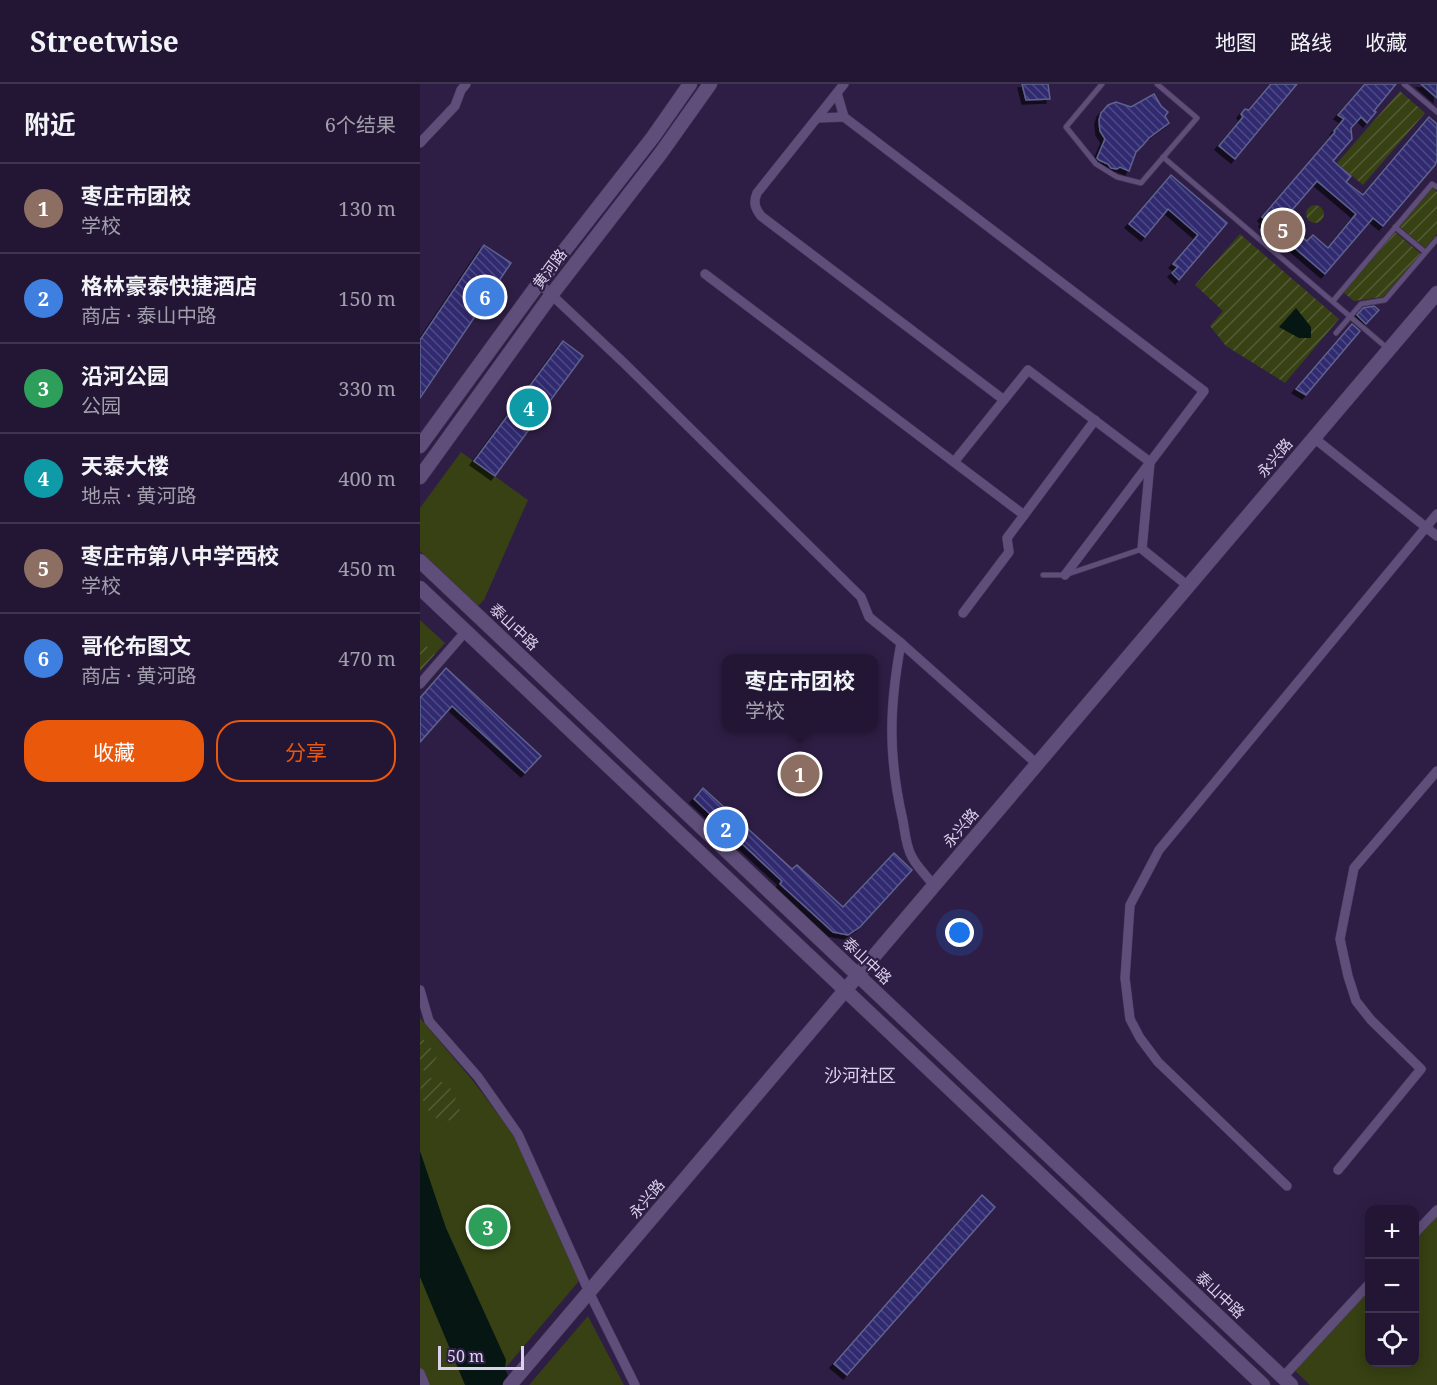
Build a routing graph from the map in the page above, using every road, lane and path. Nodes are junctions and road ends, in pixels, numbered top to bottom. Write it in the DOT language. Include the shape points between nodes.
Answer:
graph roads {
  1 [pos="466,84"];
  2 [pos="690,84"];
  3 [pos="710,84"];
  4 [pos="844,84"];
  5 [pos="1102,84"];
  6 [pos="1156,84"];
  7 [pos="1404,84"];
  8 [pos="837,93"];
  9 [pos="1437,112"];
  10 [pos="844,117"];
  11 [pos="817,118"];
  12 [pos="420,143"];
  13 [pos="1163,157"];
  14 [pos="1437,188"];
  15 [pos="1395,227"];
  16 [pos="1437,239"];
  17 [pos="1425,252"];
  18 [pos="705,274"];
  19 [pos="539,283"];
  20 [pos="1437,293"];
  21 [pos="552,294"];
  22 [pos="1333,301"];
  23 [pos="1350,316"];
  24 [pos="1336,333"];
  25 [pos="1389,349"];
  26 [pos="1004,400"];
  27 [pos="1095,420"];
  28 [pos="1314,438"];
  29 [pos="420,446"];
  30 [pos="954,462"];
  31 [pos="1150,462"];
  32 [pos="420,477"];
  33 [pos="1437,514"];
  34 [pos="1024,515"];
  35 [pos="1425,528"];
  36 [pos="1437,536"];
  37 [pos="1142,549"];
  38 [pos="420,561"];
  39 [pos="1043,575"];
  40 [pos="1065,575"];
  41 [pos="1188,586"];
  42 [pos="420,588"];
  43 [pos="963,613"];
  44 [pos="466,632"];
  45 [pos="900,643"];
  46 [pos="420,684"];
  47 [pos="1037,764"];
  48 [pos="1437,771"];
  49 [pos="934,886"];
  50 [pos="858,976"];
  51 [pos="420,990"];
  52 [pos="846,991"];
  53 [pos="1338,1170"];
  54 [pos="1287,1186"];
  55 [pos="1437,1210"];
  56 [pos="1419,1229"];
  57 [pos="1365,1289"];
  58 [pos="590,1292"];
  59 [pos="420,1373"];
  60 [pos="514,1381"];
  61 [pos="1288,1383"];
  62 [pos="425,1385"];
  63 [pos="635,1385"];
  64 [pos="1263,1385"];
  1 -- 12 [label="street" via="455,106"];
  2 -- 19 [label="main road, 黄河路"];
  3 -- 21 [label="main road, 黄河路"];
  4 -- 8 [label="street"];
  5 -- 13 [label="lane" via="1066,127 1096,164 1117,177 1141,183"];
  6 -- 13 [label="lane" via="1197,118"];
  7 -- 9 [label="lane"];
  8 -- 10 [label="street"];
  8 -- 11 [label="street"];
  10 -- 11 [label="street"];
  10 -- 31 [label="street" via="1204,391"];
  11 -- 26 [label="street" via="757,193 755,208"];
  13 -- 22 [label="lane"];
  14 -- 15 [label="lane" via="1432,184"];
  15 -- 17 [label="lane"];
  15 -- 22 [label="lane"];
  16 -- 17 [label="lane"];
  17 -- 23 [label="lane" via="1385,300 1361,304"];
  18 -- 30 [label="street"];
  19 -- 21 [label="street"];
  19 -- 29 [label="main road, 黄河路"];
  20 -- 25 [label="main road, 永兴路"];
  21 -- 32 [label="main road, 黄河路"];
  21 -- 45 [label="street" via="861,597 869,617"];
  22 -- 23 [label="lane"];
  23 -- 24 [label="lane"];
  23 -- 25 [label="lane"];
  25 -- 28 [label="main road, 永兴路"];
  26 -- 27 [label="street" via="1028,369"];
  26 -- 30 [label="street"];
  27 -- 31 [label="street"];
  27 -- 34 [label="street"];
  28 -- 35 [label="street"];
  28 -- 41 [label="main road, 永兴路"];
  30 -- 34 [label="street"];
  31 -- 37 [label="street"];
  31 -- 40 [label="street"];
  33 -- 35 [label="street"];
  34 -- 43 [label="street" via="1007,537 1009,552"];
  35 -- 36 [label="street"];
  35 -- 54 [label="street" via="1159,850 1130,905 1125,978 1131,1019 1140,1038 1158,1062"];
  37 -- 40 [label="lane"];
  37 -- 41 [label="street"];
  38 -- 50 [label="main road, 泰山中路"];
  39 -- 40 [label="lane"];
  41 -- 47 [label="main road, 永兴路"];
  42 -- 44 [label="main road"];
  44 -- 46 [label="street"];
  44 -- 52 [label="main road"];
  45 -- 47 [label="street"];
  45 -- 49 [label="street" via="891,726 899,805 911,855"];
  47 -- 49 [label="main road, 永兴路"];
  48 -- 53 [label="street" via="1354,868 1340,939 1356,1001 1421,1069"];
  49 -- 50 [label="main road, 永兴路"];
  50 -- 52 [label="main road, 永兴路"];
  50 -- 61 [label="main road, 泰山中路"];
  51 -- 58 [label="street" via="429,1021 478,1077 518,1134"];
  52 -- 58 [label="main road, 永兴路"];
  52 -- 64 [label="main road"];
  55 -- 56 [label="street"];
  57 -- 61 [label="street"];
  58 -- 60 [label="main road, 永兴路"];
  58 -- 63 [label="street"];
  59 -- 62 [label="street"];
}
